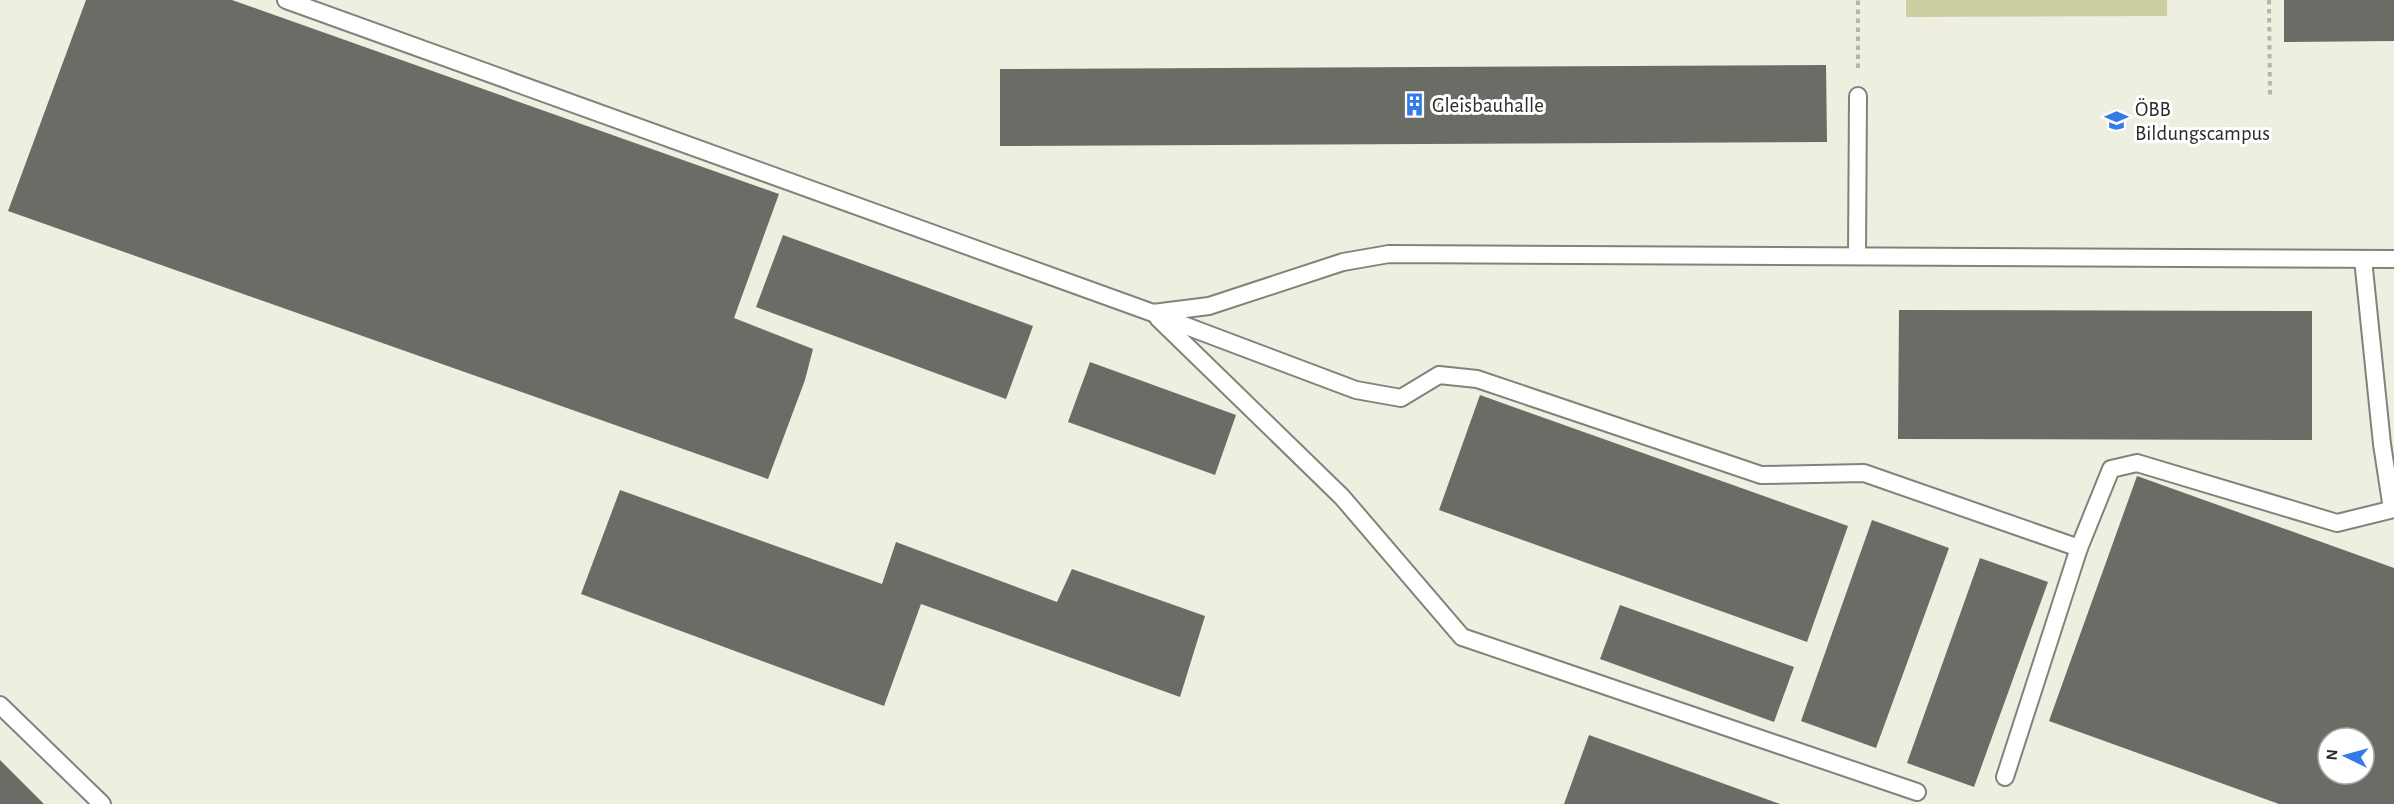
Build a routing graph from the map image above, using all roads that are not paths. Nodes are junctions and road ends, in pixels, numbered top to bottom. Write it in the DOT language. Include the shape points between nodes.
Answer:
graph roads {
  1 [pos="286,0"];
  2 [pos="1858,96"];
  3 [pos="1857,256"];
  4 [pos="2363,259"];
  5 [pos="2394,259"];
  6 [pos="1153,313"];
  7 [pos="2393,509"];
  8 [pos="2079,548"];
  9 [pos="0,705"];
  10 [pos="2005,777"];
  11 [pos="1917,792"];
  12 [pos="102,804"];
  1 -- 6 [label="lane"];
  2 -- 3 [label="lane"];
  3 -- 4 [label="lane"];
  3 -- 6 [label="lane" via="1389,254 1343,262 1209,306"];
  4 -- 5 [label="lane"];
  4 -- 7 [label="lane" via="2382,444"];
  6 -- 8 [label="lane" via="1356,390 1401,398 1439,375 1477,379 1761,475 1864,473"];
  6 -- 11 [label="lane" via="1342,497 1462,637"];
  7 -- 8 [label="lane" via="2337,523 2137,463 2111,469"];
  8 -- 10 [label="lane"];
  9 -- 12 [label="lane"];
}
